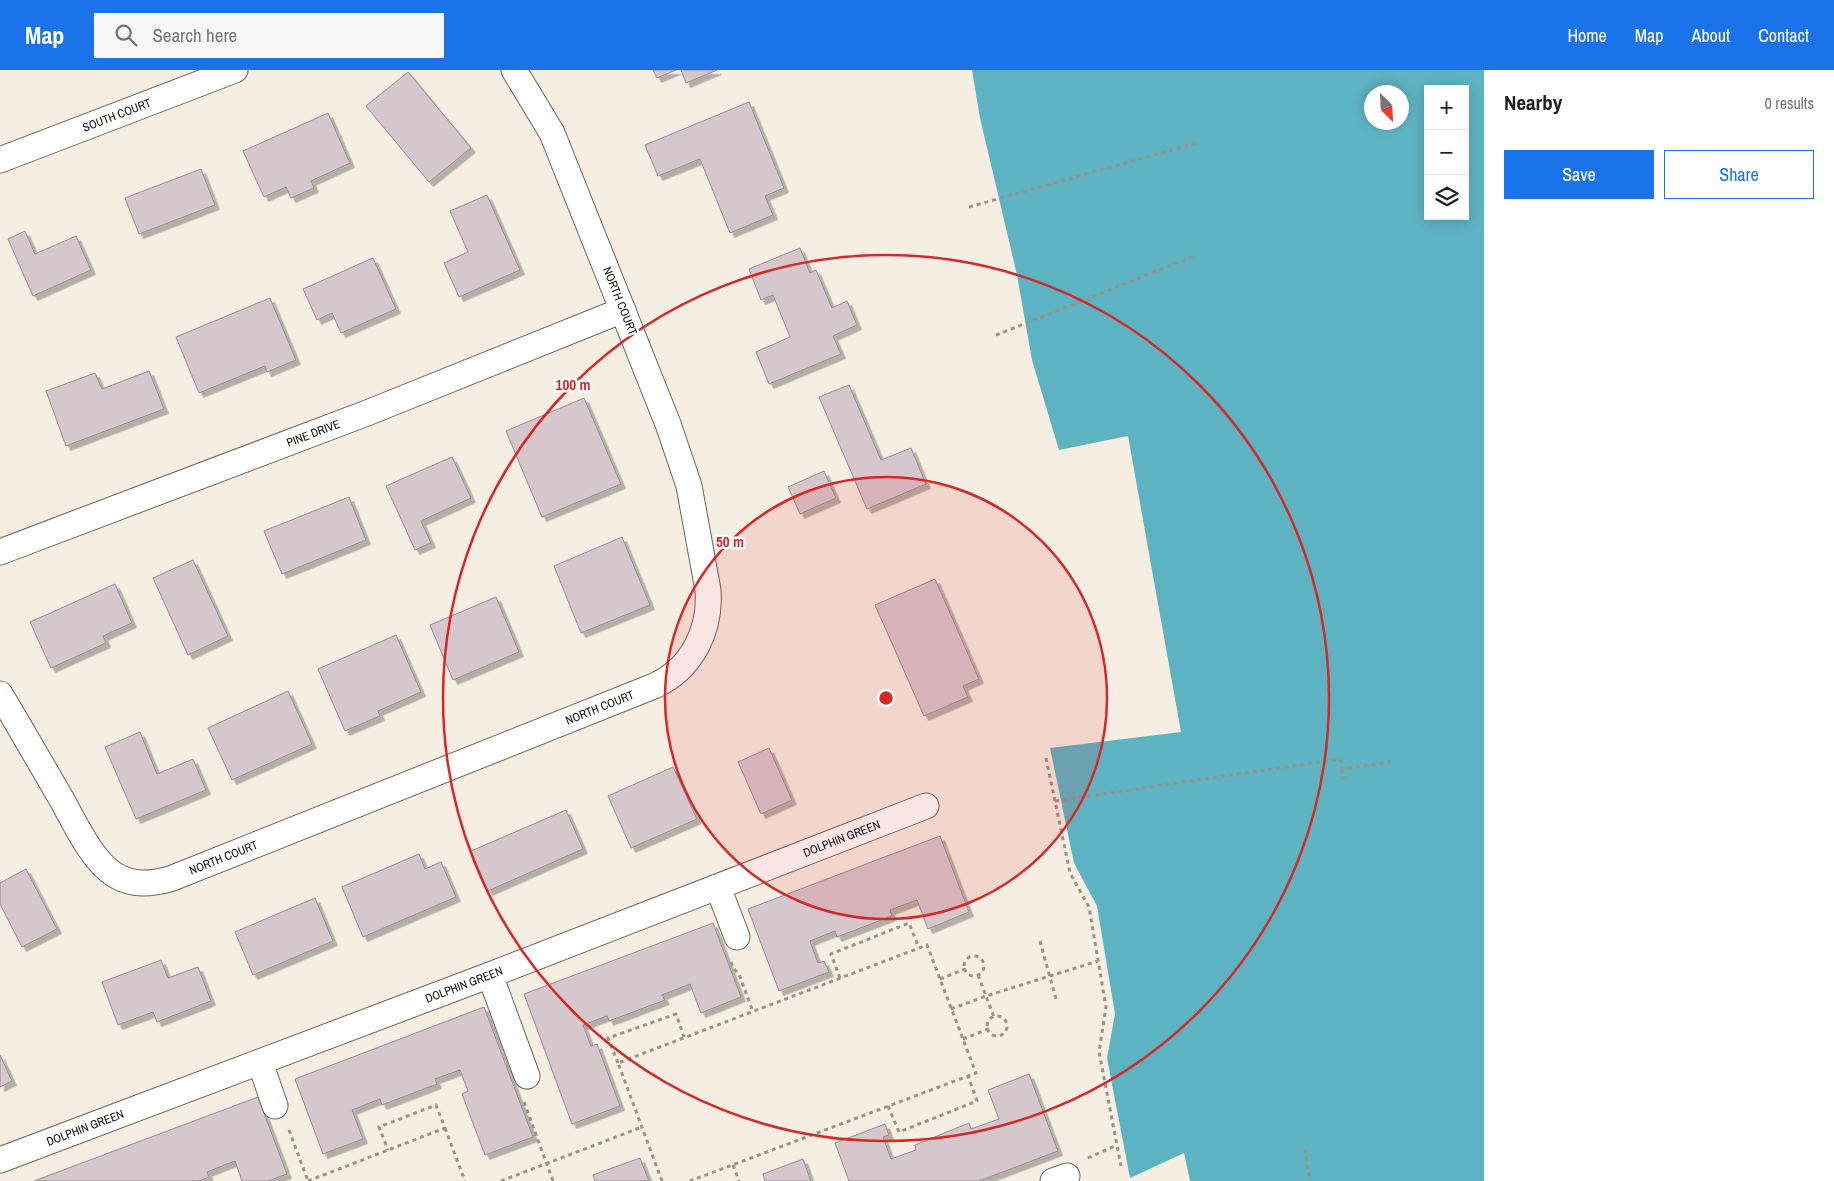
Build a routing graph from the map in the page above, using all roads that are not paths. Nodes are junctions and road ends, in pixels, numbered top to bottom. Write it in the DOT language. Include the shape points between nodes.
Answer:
graph roads {
  1 [pos="235,70"];
  2 [pos="514,70"];
  3 [pos="0,160"];
  4 [pos="624,310"];
  5 [pos="0,552"];
  6 [pos="0,694"];
  7 [pos="926,806"];
  8 [pos="718,887"];
  9 [pos="737,937"];
  10 [pos="490,975"];
  11 [pos="260,1062"];
  12 [pos="527,1076"];
  13 [pos="281,1116"];
  14 [pos="0,1160"];
  1 -- 3 [label="street, SOUTH COURT"];
  2 -- 4 [label="street, NORTH COURT" via="552,133"];
  4 -- 5 [label="street, PINE DRIVE" via="367,413"];
  4 -- 6 [label="street, NORTH COURT" via="689,486 708,590 708,619 700,641 686,663 669,679 170,879 141,884 114,874 100,862"];
  7 -- 8 [label="street, DOLPHIN GREEN"];
  8 -- 9 [label="street"];
  8 -- 10 [label="street, DOLPHIN GREEN"];
  10 -- 11 [label="street, DOLPHIN GREEN"];
  10 -- 12 [label="street"];
  11 -- 13 [label="street"];
  11 -- 14 [label="street, DOLPHIN GREEN"];
}
